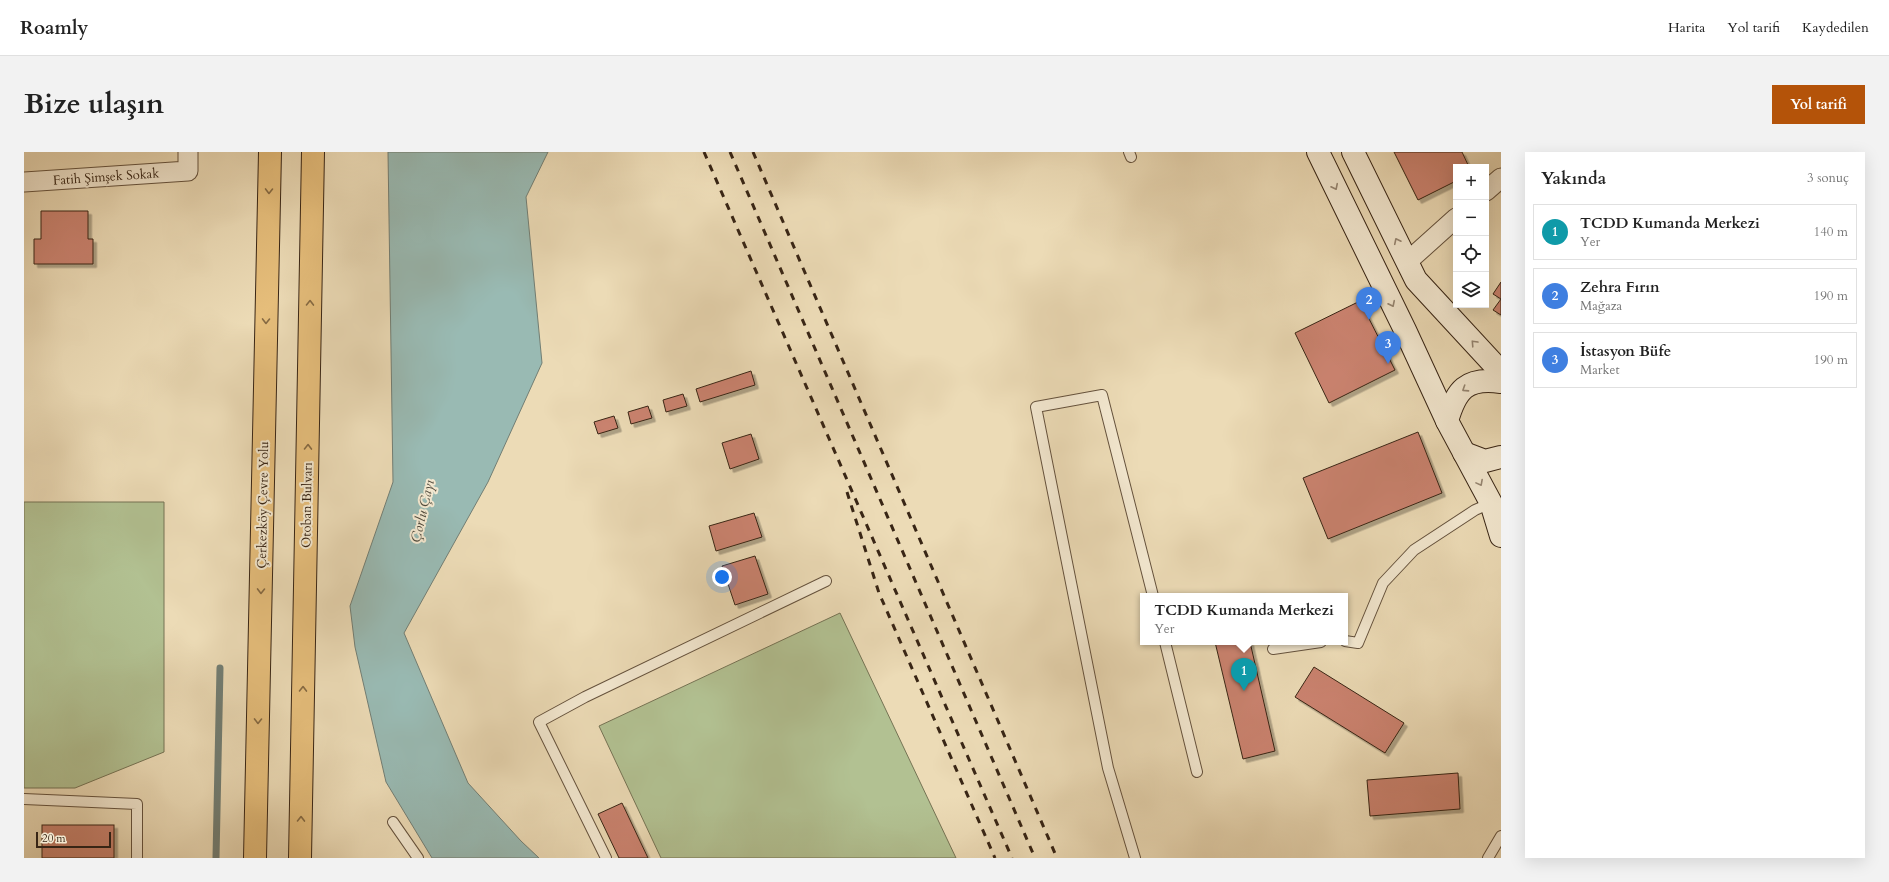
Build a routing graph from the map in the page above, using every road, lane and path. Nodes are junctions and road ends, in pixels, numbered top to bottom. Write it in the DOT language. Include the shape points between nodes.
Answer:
graph roads {
  1 [pos="188,152"];
  2 [pos="270,152"];
  3 [pos="313,152"];
  4 [pos="1318,152"];
  5 [pos="1353,152"];
  6 [pos="1501,178"];
  7 [pos="24,182"];
  8 [pos="1489,188"];
  9 [pos="1453,221"];
  10 [pos="1407,262"];
  11 [pos="1501,372"];
  12 [pos="1501,382"];
  13 [pos="1447,421"];
  14 [pos="1464,453"];
  15 [pos="1501,457"];
  16 [pos="1491,503"];
  17 [pos="1501,536"];
  18 [pos="826,581"];
  19 [pos="1152,593"];
  20 [pos="1348,641"];
  21 [pos="1166,645"];
  22 [pos="1300,645"];
  23 [pos="1272,649"];
  24 [pos="1198,772"];
  25 [pos="24,799"];
  26 [pos="393,822"];
  27 [pos="1501,836"];
  28 [pos="137,858"];
  29 [pos="255,858"];
  30 [pos="300,858"];
  31 [pos="418,858"];
  32 [pos="606,858"];
  33 [pos="1135,858"];
  34 [pos="1488,858"];
  1 -- 7 [label="street, Fatih Şimşek Sokak" via="188,171"];
  2 -- 29 [label="highway, Çerkezköy Çevre Yolu, one-way"];
  30 -- 3 [label="highway, Otoban Bulvarı, one-way"];
  4 -- 13 [label="main road, one-way" via="1402,322"];
  10 -- 5 [label="main road, one-way"];
  6 -- 8 [label="street"];
  9 -- 10 [label="street"];
  11 -- 10 [label="main road, one-way" via="1416,280"];
  12 -- 13 [label="main road, one-way" via="1483,380 1462,389 1453,402"];
  13 -- 14 [label="main road"];
  14 -- 15 [label="main road" via="1485,461"];
  14 -- 16 [label="main road, one-way"];
  16 -- 17 [label="main road"];
  16 -- 20 [label="lane" via="1475,510 1414,550 1383,583 1358,643"];
  18 -- 32 [label="lane" via="539,722"];
  19 -- 33 [label="lane" via="1102,395 1036,407 1108,768"];
  21 -- 24 [label="lane"];
  22 -- 23 [label="lane"];
  25 -- 28 [label="lane" via="137,804"];
  26 -- 31 [label="lane"];
  27 -- 34 [label="lane"];
}
